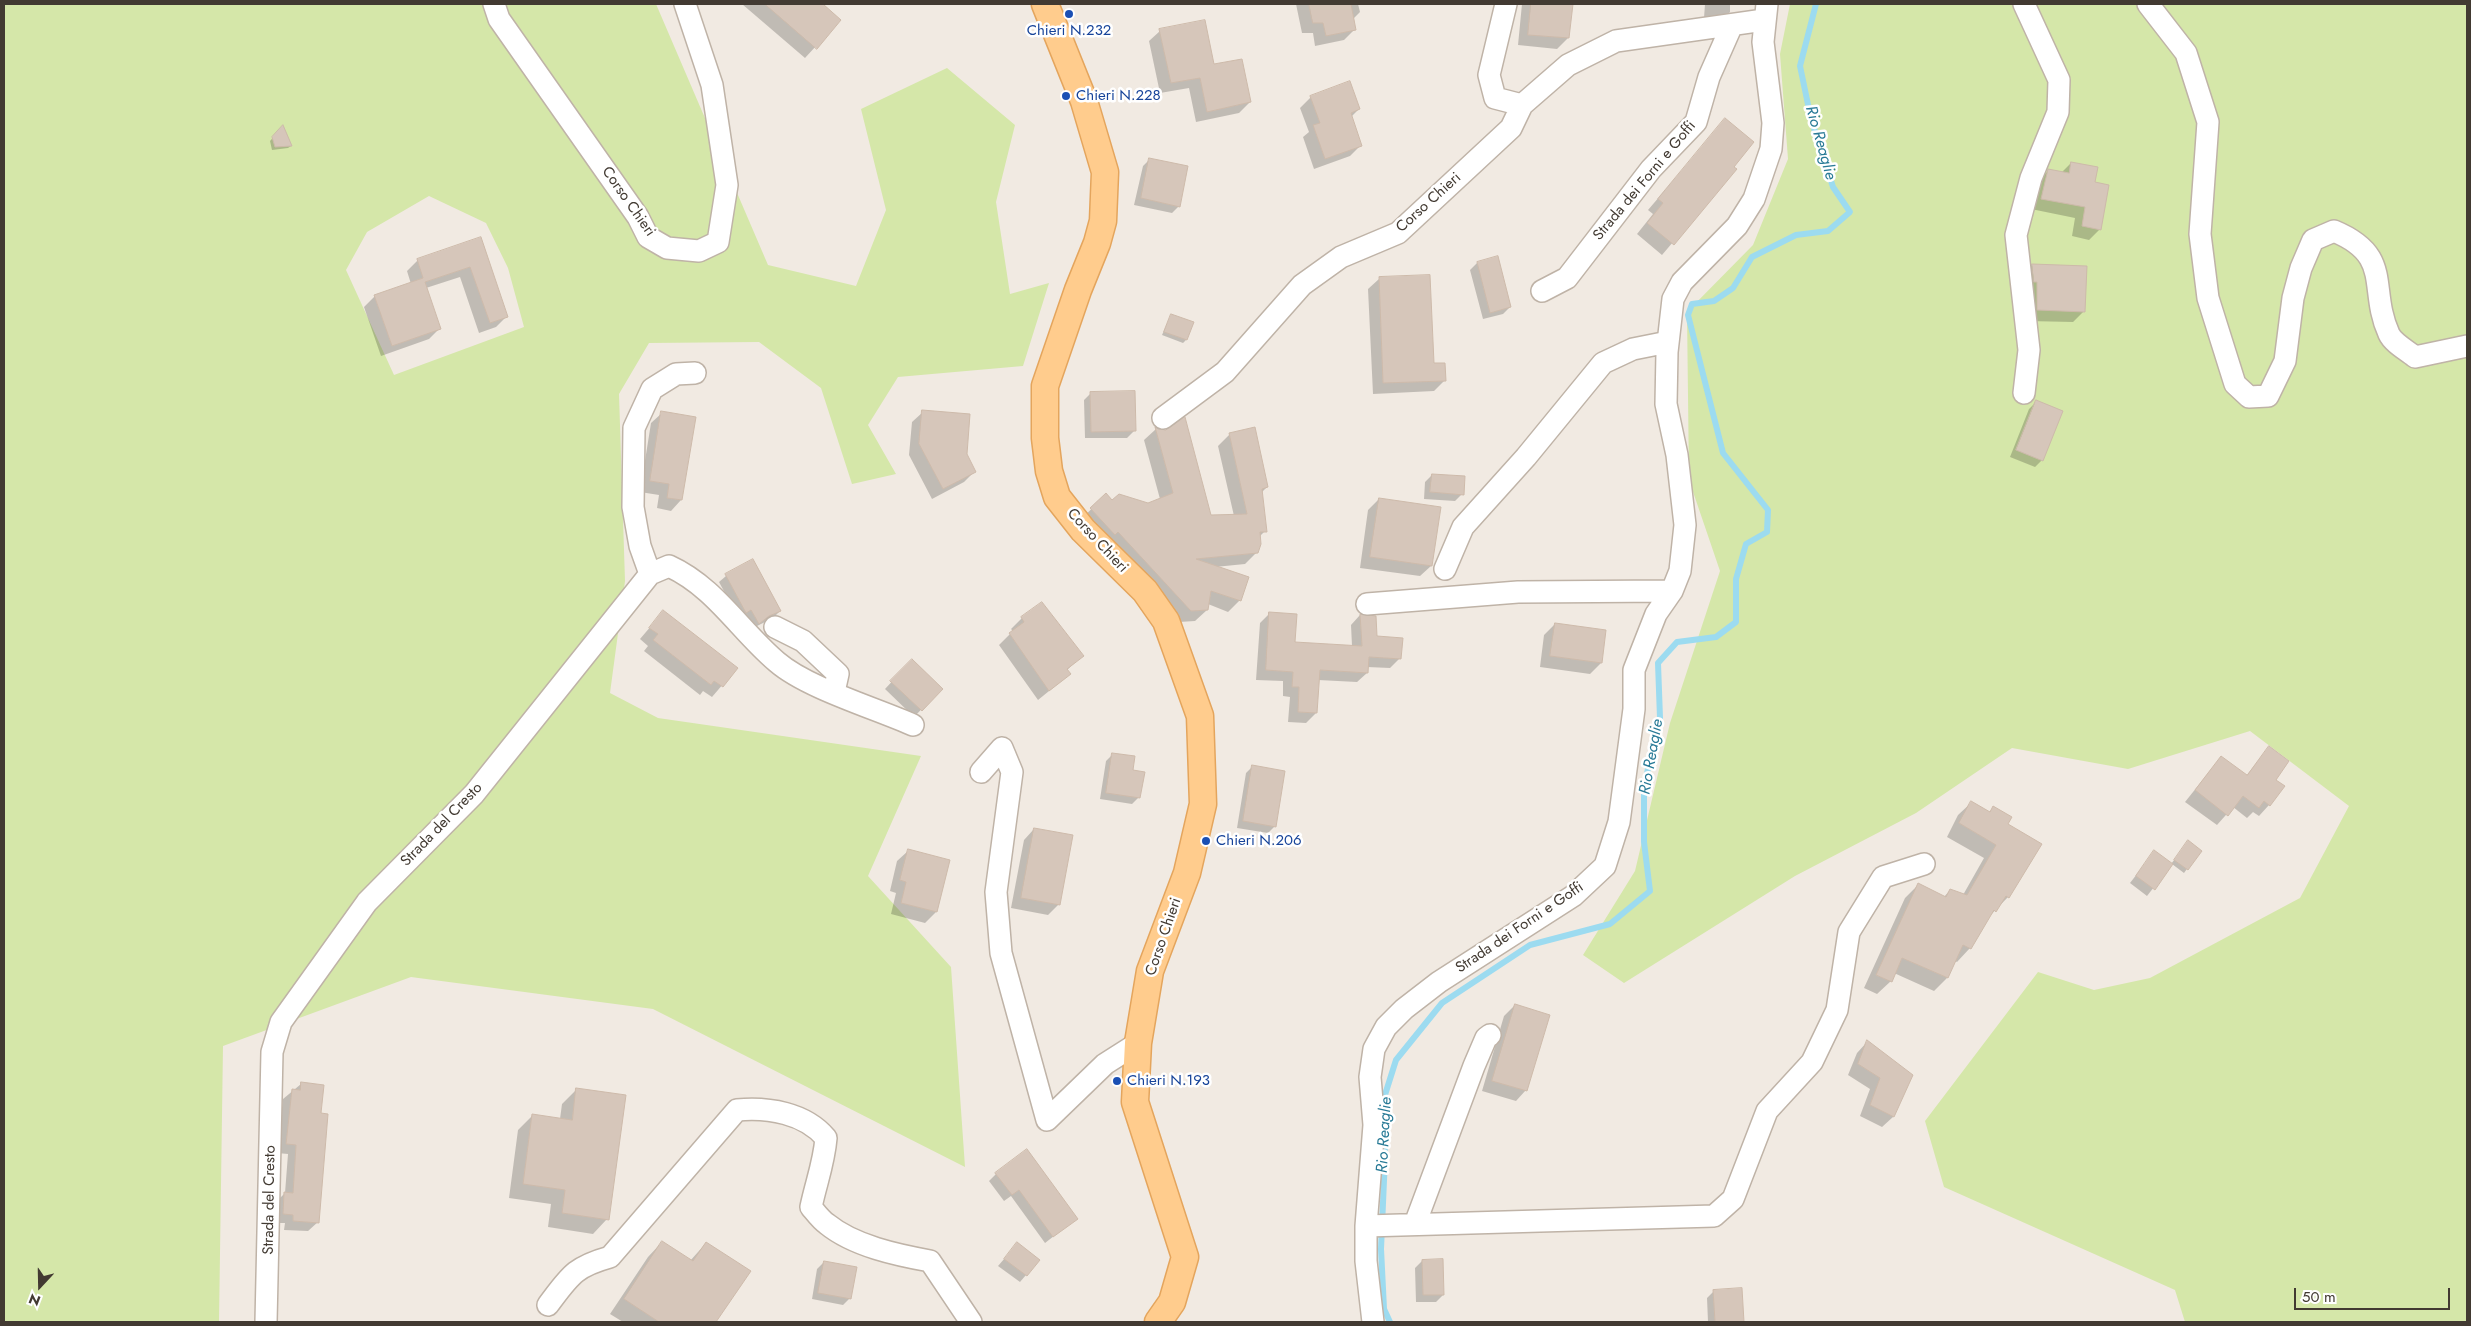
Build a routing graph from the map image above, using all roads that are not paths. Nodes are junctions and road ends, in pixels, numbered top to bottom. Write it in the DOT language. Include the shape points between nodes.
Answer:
graph roads {
  1 [pos="494,4"];
  2 [pos="685,4"];
  3 [pos="1045,4"];
  4 [pos="1506,4"];
  5 [pos="2024,4"];
  6 [pos="2148,4"];
  7 [pos="1765,12"];
  8 [pos="1732,25"];
  9 [pos="1522,105"];
  10 [pos="1542,291"];
  11 [pos="1668,342"];
  12 [pos="2467,346"];
  13 [pos="695,372"];
  14 [pos="2024,393"];
  15 [pos="1162,418"];
  16 [pos="1445,569"];
  17 [pos="650,574"];
  18 [pos="1672,591"];
  19 [pos="1367,604"];
  20 [pos="775,627"];
  21 [pos="834,692"];
  22 [pos="913,724"];
  23 [pos="981,772"];
  24 [pos="1924,864"];
  25 [pos="1490,1034"];
  26 [pos="1138,1043"];
  27 [pos="1407,1224"];
  28 [pos="1368,1226"];
  29 [pos="548,1305"];
  30 [pos="266,1322"];
  31 [pos="971,1322"];
  32 [pos="1158,1322"];
  33 [pos="1373,1322"];
  1 -- 2 [label="street, Corso Chieri" via="499,19 638,217 648,237 667,248 699,251 718,242 727,185 712,85"];
  3 -- 26 [label="main road, Corso Chieri" via="1084,102 1105,172 1104,221 1098,243 1045,386 1049,471 1057,497 1084,530 1145,591 1166,621 1200,716 1203,804 1187,873 1150,972"];
  4 -- 9 [label="street" via="1489,75 1495,98"];
  5 -- 14 [label="street" via="2059,80 2058,112 2031,178 2016,235 2029,350"];
  6 -- 12 [label="street" via="2186,53 2208,122 2200,234 2208,298 2235,384 2250,397 2268,396 2285,361 2293,298 2301,268 2313,240 2334,230 2353,239 2374,262 2389,336 2415,357"];
  7 -- 8 [label="street, Strada dei Forni e Goffi"];
  7 -- 11 [label="street, Strada dei Forni e Goffi" via="1763,42 1773,123 1772,149 1754,198 1736,226 1682,282 1673,299"];
  8 -- 9 [label="street, Strada dei Forni e Goffi" via="1616,42 1568,65"];
  8 -- 10 [label="street, Strada dei Forni e Goffi" via="1709,77 1696,122 1651,169 1567,278"];
  9 -- 15 [label="street, Corso Chieri" via="1511,128 1398,233 1341,256 1302,285 1225,372"];
  11 -- 16 [label="street" via="1633,349 1603,363 1538,443 1463,527"];
  11 -- 18 [label="street, Strada dei Forni e Goffi" via="1666,404 1677,455 1686,525 1680,571"];
  13 -- 17 [label="street" via="676,374 652,389 634,428 633,507 640,546"];
  17 -- 21 [label="street" via="669,566 685,573 704,587 778,663"];
  17 -- 30 [label="street, Strada del Cresto" via="474,794 367,902 281,1022 272,1052"];
  18 -- 19 [label="street" via="1518,592"];
  18 -- 28 [label="street, Strada dei Forni e Goffi" via="1656,614 1634,670 1634,709 1624,793 1605,866 1573,896 1439,982 1404,1009 1386,1027 1374,1049 1370,1077 1374,1125"];
  20 -- 21 [label="street" via="803,640 838,674"];
  21 -- 22 [label="street"];
  23 -- 26 [label="street" via="1002,748 1012,772 996,892 1001,953 1047,1120 1105,1064"];
  24 -- 27 [label="street" via="1883,877 1849,932 1838,1010 1812,1062 1767,1111 1733,1199 1714,1216"];
  25 -- 27 [label="street"];
  26 -- 32 [label="main road, Corso Chieri" via="1135,1102 1185,1257 1172,1302"];
  27 -- 28 [label="street"];
  28 -- 33 [label="street, Strada dei Forni e Goffi" via="1366,1261"];
  29 -- 31 [label="street" via="570,1276 586,1264 610,1257 737,1110 760,1108 786,1113 817,1127 826,1138 824,1161 811,1207 827,1225 863,1244 930,1261"];
}
